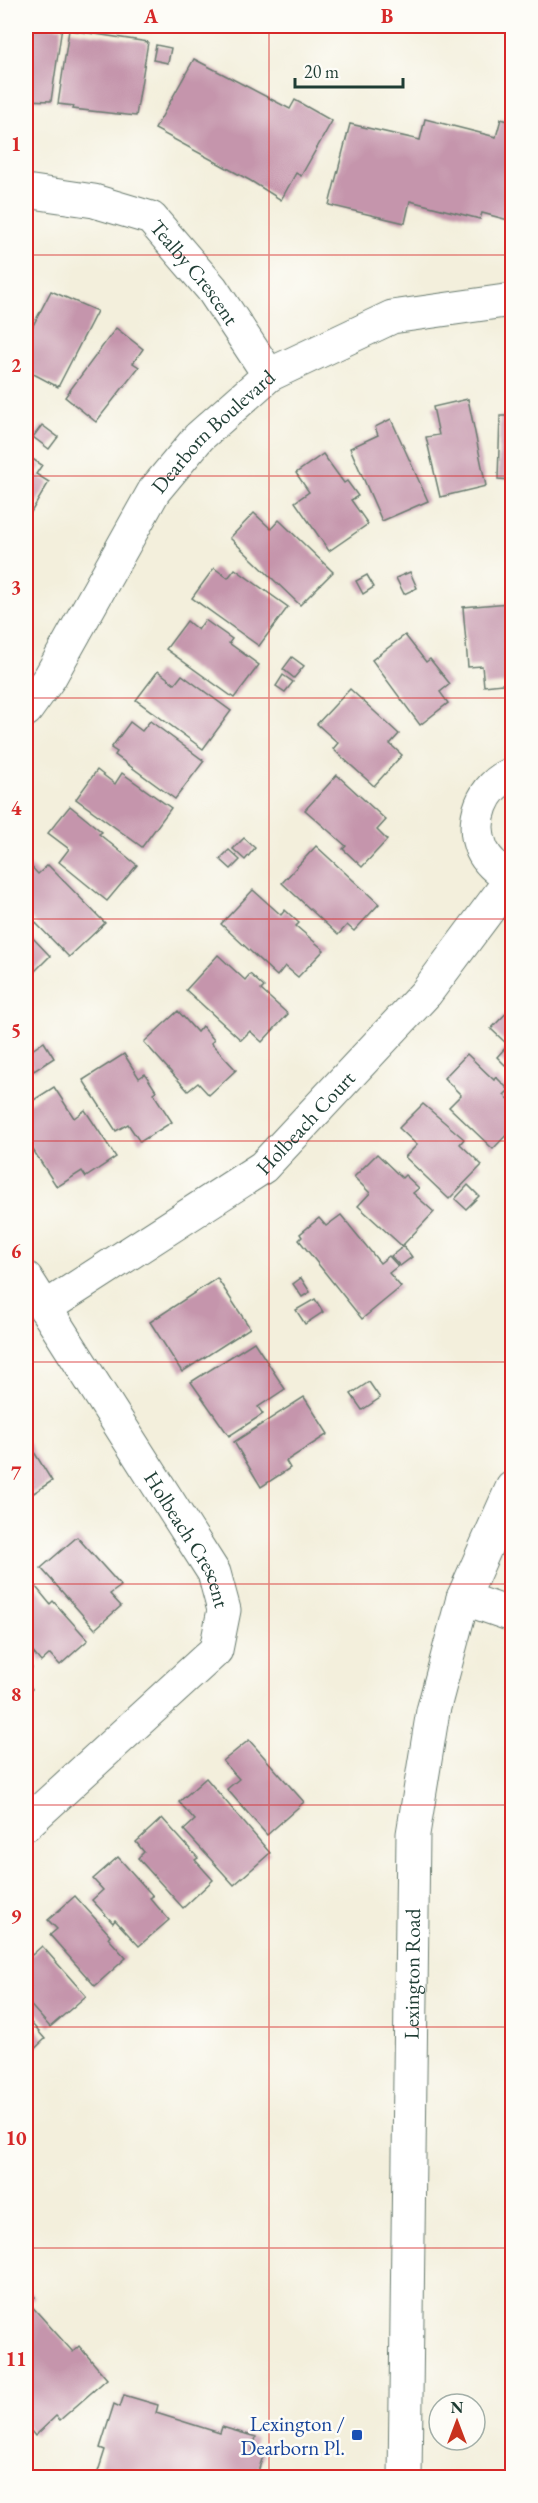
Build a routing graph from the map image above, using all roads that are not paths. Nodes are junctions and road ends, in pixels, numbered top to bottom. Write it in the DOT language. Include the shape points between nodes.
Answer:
graph roads {
  1 [pos="26,191"];
  2 [pos="513,300"];
  3 [pos="269,375"];
  4 [pos="26,710"];
  5 [pos="513,774"];
  6 [pos="512,878"];
  7 [pos="26,1278"];
  8 [pos="45,1308"];
  9 [pos="513,1488"];
  10 [pos="463,1598"];
  11 [pos="513,1615"];
  12 [pos="26,1824"];
  13 [pos="405,2478"];
  1 -- 3 [label="street, Tealby Crescent" via="94,201 151,218 212,290"];
  2 -- 3 [label="street, Dearborn Boulevard" via="392,317"];
  3 -- 4 [label="street, Dearborn Boulevard" via="199,438 154,491 50,677"];
  5 -- 6 [label="street, Holbeach Court" via="489,790 479,809 477,830 482,850 494,867"];
  6 -- 8 [label="street, Holbeach Court" via="426,993 263,1167"];
  7 -- 8 [label="street, Holbeach Crescent"];
  8 -- 12 [label="street, Holbeach Crescent" via="214,1573 224,1611 216,1650"];
  9 -- 10 [label="street, Lexington Road"];
  10 -- 11 [label="street"];
  10 -- 13 [label="street, Lexington Road" via="433,1711 413,1834"];
}
